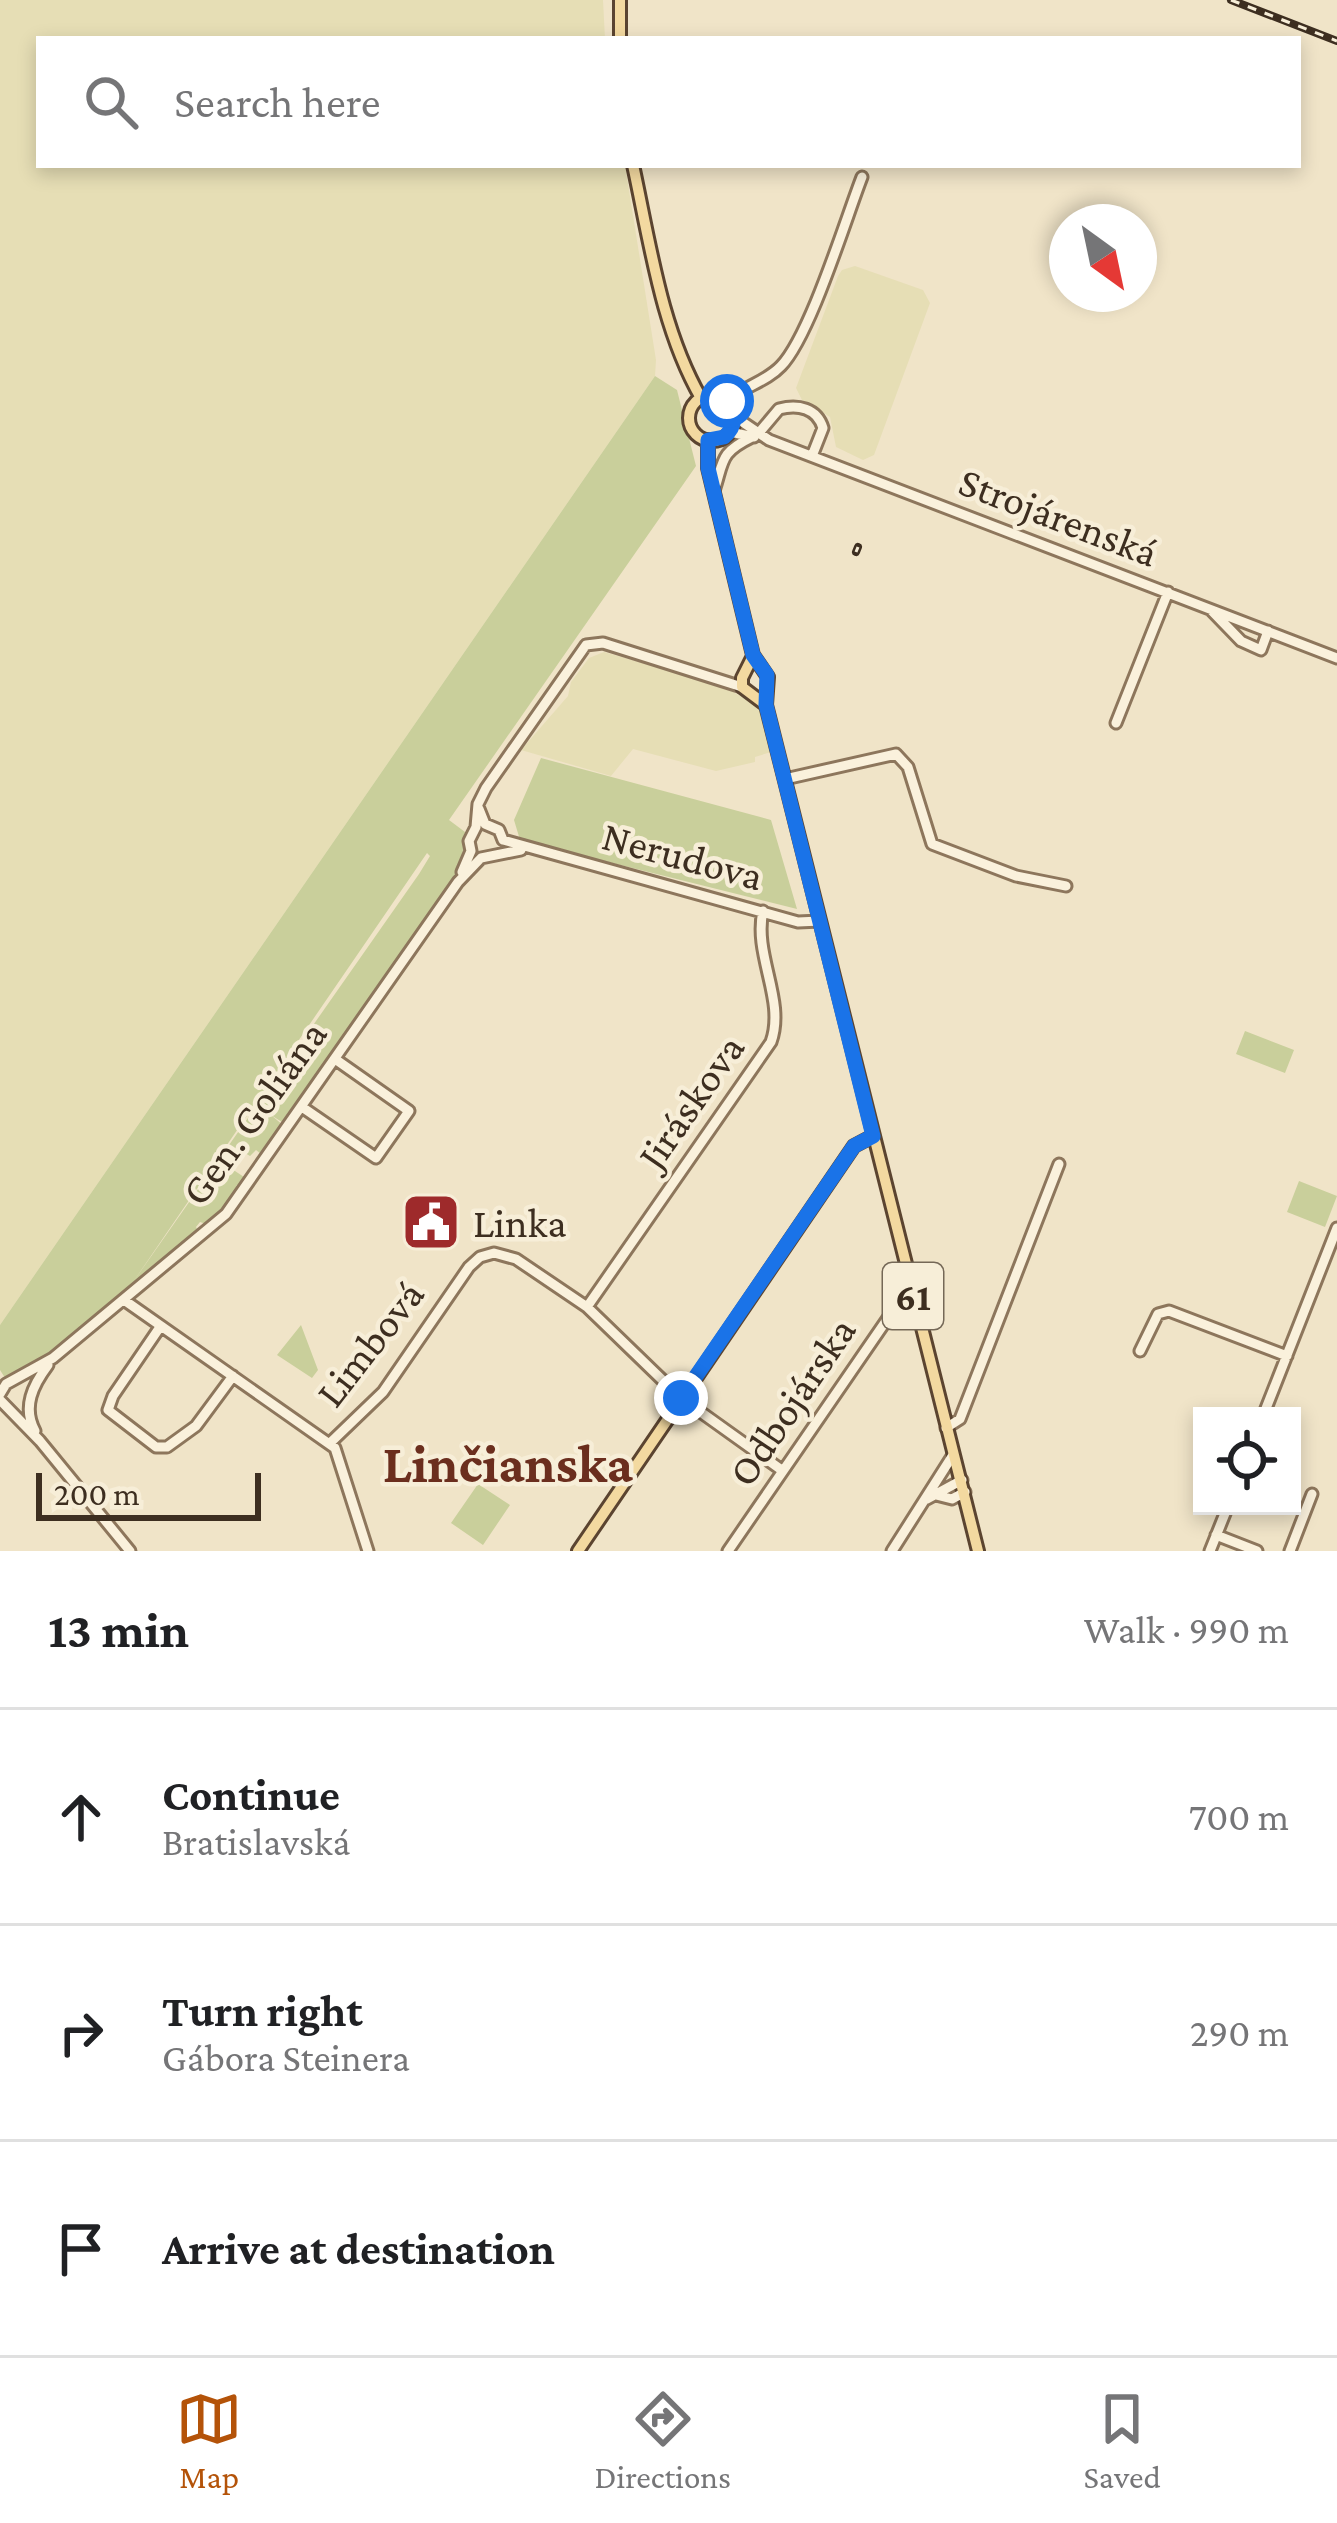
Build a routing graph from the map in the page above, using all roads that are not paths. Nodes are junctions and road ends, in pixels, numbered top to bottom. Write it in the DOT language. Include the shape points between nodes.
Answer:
graph roads {
  1 [pos="620,0"];
  2 [pos="620,36"];
  3 [pos="634,168"];
  4 [pos="862,177"];
  5 [pos="701,398"];
  6 [pos="727,401"];
  7 [pos="734,417"];
  8 [pos="730,432"];
  9 [pos="760,437"];
  10 [pos="708,440"];
  11 [pos="812,456"];
  12 [pos="714,491"];
  13 [pos="1168,592"];
  14 [pos="1209,607"];
  15 [pos="1268,632"];
  16 [pos="1337,658"];
  17 [pos="744,671"];
  18 [pos="761,692"];
  19 [pos="1116,723"];
  20 [pos="785,778"];
  21 [pos="481,826"];
  22 [pos="501,846"];
  23 [pos="476,854"];
  24 [pos="1066,886"];
  25 [pos="764,911"];
  26 [pos="820,921"];
  27 [pos="335,1059"];
  28 [pos="302,1107"];
  29 [pos="873,1136"];
  30 [pos="1060,1164"];
  31 [pos="1337,1228"];
  32 [pos="912,1294"];
  33 [pos="124,1300"];
  34 [pos="586,1307"];
  35 [pos="160,1327"];
  36 [pos="1140,1351"];
  37 [pos="1287,1356"];
  38 [pos="53,1358"];
  39 [pos="233,1376"];
  40 [pos="4,1388"];
  41 [pos="32,1391"];
  42 [pos="681,1398"];
  43 [pos="1267,1407"];
  44 [pos="28,1408"];
  45 [pos="8,1413"];
  46 [pos="946,1428"];
  47 [pos="40,1441"];
  48 [pos="330,1443"];
  49 [pos="953,1455"];
  50 [pos="783,1471"];
  51 [pos="941,1476"];
  52 [pos="962,1483"];
  53 [pos="1312,1494"];
  54 [pos="932,1497"];
  55 [pos="1224,1515"];
  56 [pos="1216,1535"];
  57 [pos="130,1551"];
  58 [pos="368,1551"];
  59 [pos="578,1551"];
  60 [pos="728,1551"];
  61 [pos="892,1551"];
  62 [pos="978,1551"];
  63 [pos="1210,1551"];
  64 [pos="1257,1551"];
  65 [pos="1290,1551"];
  1 -- 2 [label="main road"];
  3 -- 5 [label="main road, 61" via="669,320"];
  4 -- 6 [label="street" via="795,348 770,376"];
  5 -- 6 [label="main road"];
  5 -- 10 [label="main road, 61" via="689,423"];
  6 -- 7 [label="main road"];
  7 -- 8 [label="main road"];
  7 -- 9 [label="street"];
  8 -- 9 [label="street"];
  8 -- 10 [label="main road"];
  9 -- 11 [label="street, Strojárenská"];
  9 -- 11 [label="street" via="779,410 806,408 823,428"];
  9 -- 12 [label="street" via="733,447"];
  10 -- 12 [label="main road, 61"];
  11 -- 13 [label="street, Strojárenská"];
  12 -- 17 [label="main road, 61"];
  13 -- 14 [label="street, Strojárenská"];
  13 -- 19 [label="street"];
  14 -- 15 [label="street, Strojárenská"];
  14 -- 15 [label="street" via="1261,650"];
  15 -- 16 [label="street, Strojárenská"];
  17 -- 18 [label="main road, 61"];
  17 -- 18 [label="main road, 61" via="767,675"];
  17 -- 21 [label="street" via="586,646 478,804"];
  18 -- 20 [label="main road, 61"];
  20 -- 24 [label="street" via="896,754 908,766 932,844"];
  20 -- 26 [label="main road, 61"];
  21 -- 22 [label="street" via="499,830"];
  21 -- 23 [label="street" via="470,836"];
  22 -- 23 [label="street" via="491,858"];
  22 -- 25 [label="street, Nerudova"];
  23 -- 27 [label="street, Gen. Goliána"];
  25 -- 26 [label="street, Nerudova"];
  25 -- 34 [label="street, Jiráskova" via="760,940 776,1022 771,1042"];
  26 -- 29 [label="main road, 61"];
  27 -- 28 [label="street, Gen. Goliána"];
  27 -- 28 [label="street" via="409,1111 376,1158"];
  28 -- 33 [label="street, Gen. Goliána" via="226,1214"];
  29 -- 32 [label="main road, 61"];
  29 -- 42 [label="main road" via="854,1146"];
  30 -- 46 [label="street" via="960,1418"];
  31 -- 37 [label="street"];
  32 -- 46 [label="main road, 61"];
  32 -- 50 [label="street, Odbojárska"];
  33 -- 35 [label="street"];
  33 -- 38 [label="street, Gen. Goliána"];
  34 -- 42 [label="street, Limbová"];
  34 -- 48 [label="street, Limbová" via="509,1255 480,1257 383,1392"];
  35 -- 39 [label="street"];
  35 -- 39 [label="street" via="109,1410 156,1447 196,1426"];
  36 -- 37 [label="street" via="1158,1314 1169,1311"];
  37 -- 43 [label="street"];
  38 -- 40 [label="street, Gen. Goliána"];
  38 -- 41 [label="street, Gen. Goliána"];
  39 -- 48 [label="street"];
  40 -- 41 [label="street"];
  40 -- 45 [label="street"];
  41 -- 44 [label="street, Gen. Goliána"];
  42 -- 50 [label="street, Limbová"];
  42 -- 59 [label="main road"];
  44 -- 45 [label="street"];
  44 -- 47 [label="street"];
  45 -- 47 [label="street"];
  46 -- 49 [label="main road, 61"];
  47 -- 57 [label="street"];
  48 -- 58 [label="street"];
  49 -- 51 [label="street"];
  49 -- 52 [label="main road, 61"];
  50 -- 60 [label="street, Odbojárska"];
  51 -- 52 [label="street" via="951,1472"];
  51 -- 54 [label="street"];
  52 -- 54 [label="street" via="952,1499"];
  52 -- 62 [label="main road, 61"];
  53 -- 65 [label="street"];
  54 -- 61 [label="street"];
  55 -- 56 [label="street"];
  56 -- 63 [label="street"];
  56 -- 64 [label="street"];
}
